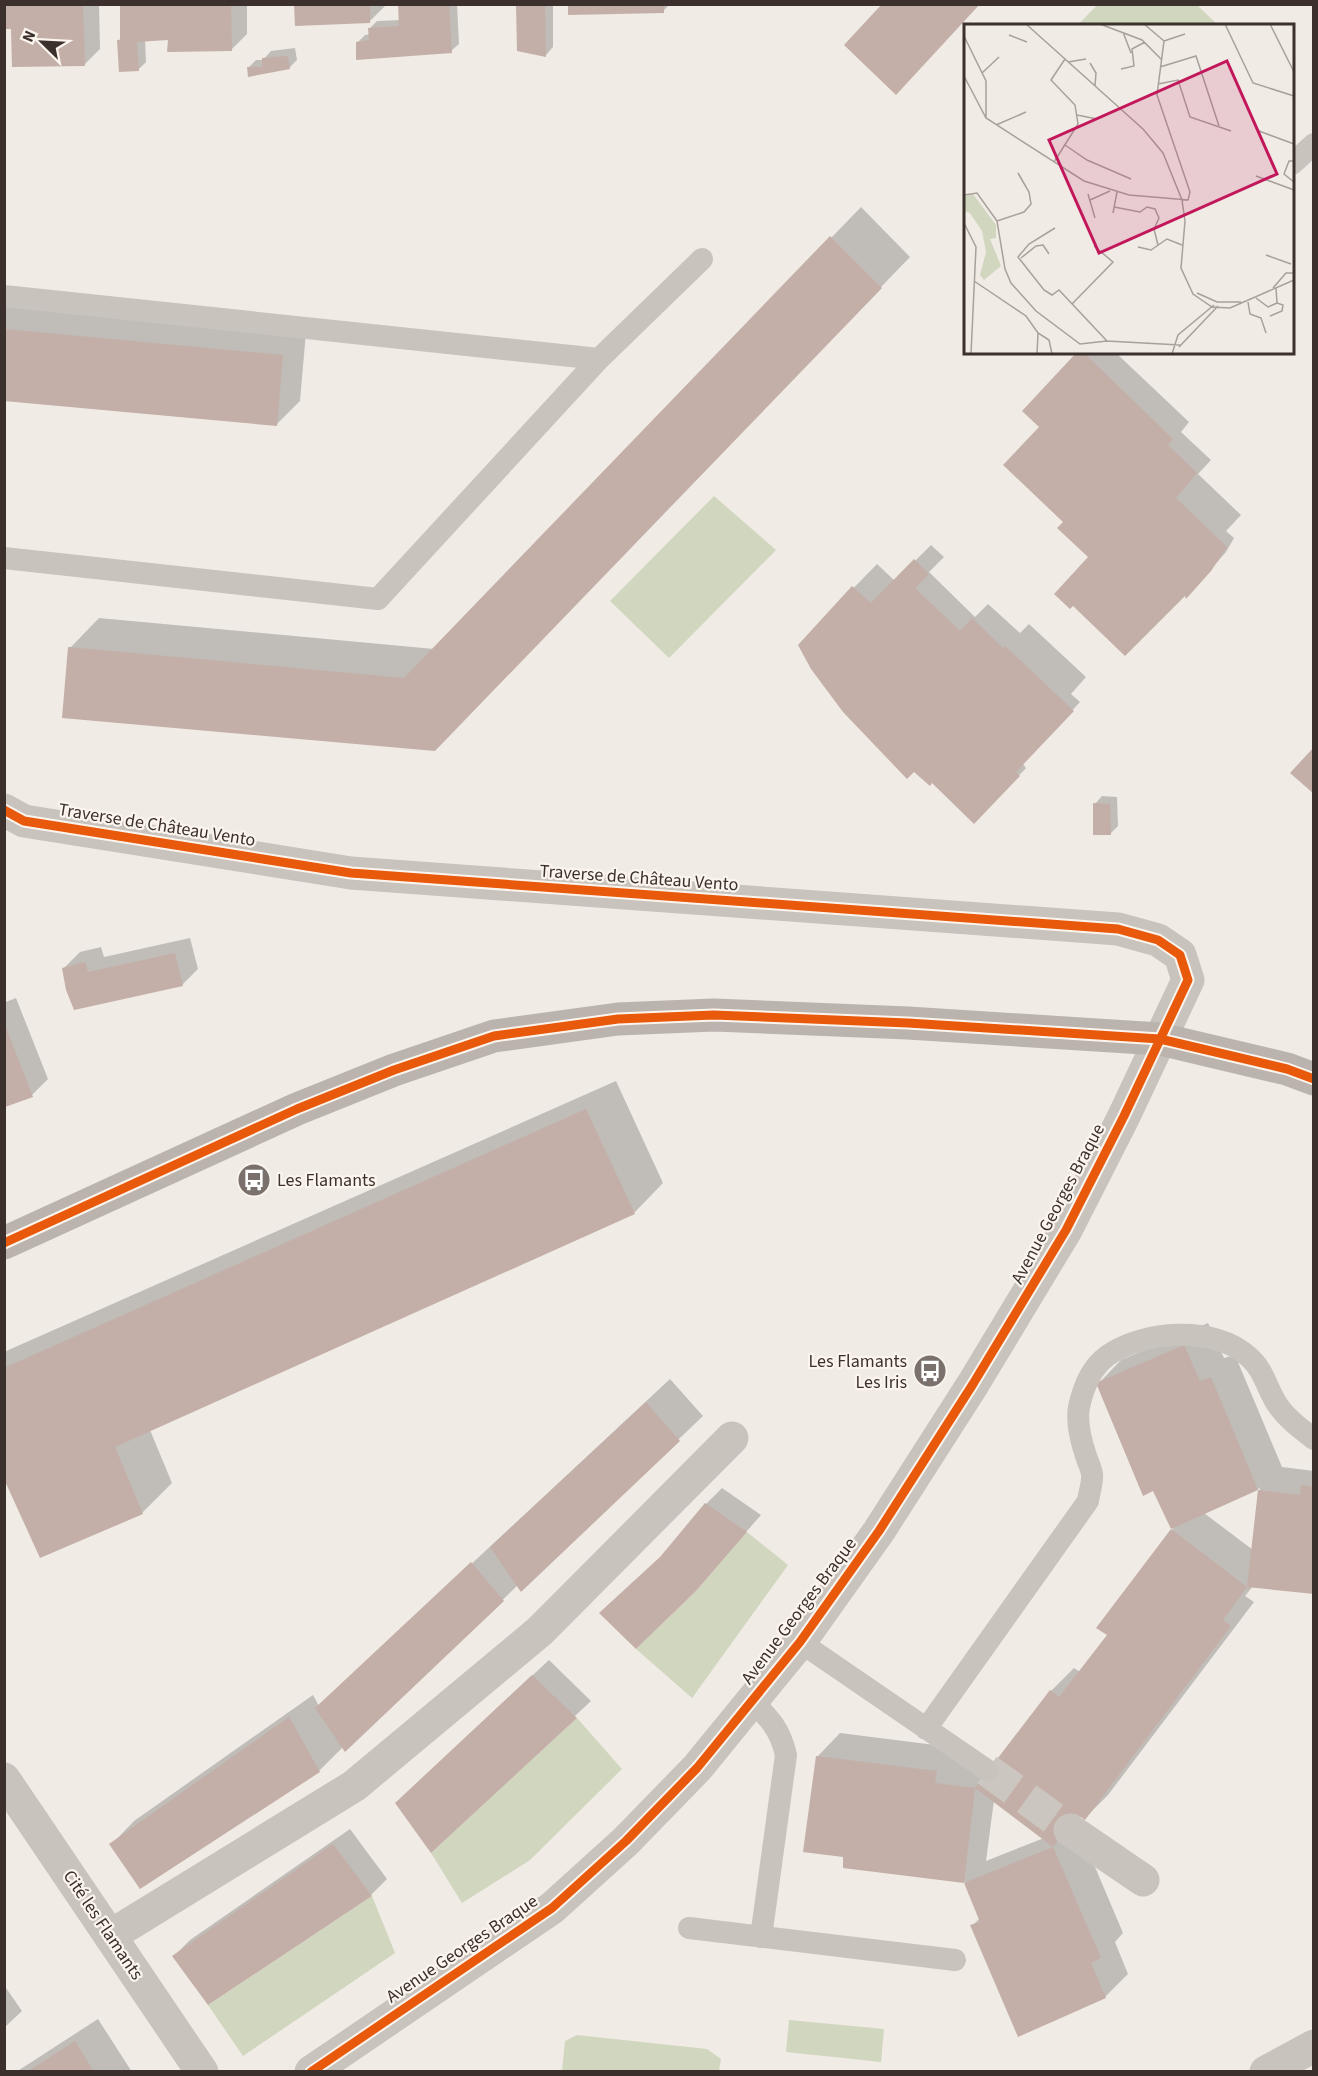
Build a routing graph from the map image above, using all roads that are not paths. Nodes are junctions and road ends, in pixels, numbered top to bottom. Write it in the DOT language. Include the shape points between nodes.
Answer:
graph roads {
  1 [pos="1314,144"];
  2 [pos="1294,163"];
  3 [pos="702,260"];
  4 [pos="4,296"];
  5 [pos="599,358"];
  6 [pos="4,558"];
  7 [pos="4,810"];
  8 [pos="1160,1039"];
  9 [pos="1314,1079"];
  10 [pos="4,1243"];
  11 [pos="732,1438"];
  12 [pos="1314,1439"];
  13 [pos="800,1642"];
  14 [pos="752,1701"];
  15 [pos="926,1729"];
  16 [pos="987,1770"];
  17 [pos="4,1779"];
  18 [pos="1070,1830"];
  19 [pos="1143,1880"];
  20 [pos="689,1928"];
  21 [pos="110,1936"];
  22 [pos="761,1936"];
  23 [pos="955,1960"];
  24 [pos="1314,2046"];
  25 [pos="202,2072"];
  26 [pos="311,2072"];
  27 [pos="1266,2072"];
  1 -- 2 [label="lane"];
  3 -- 5 [label="lane"];
  4 -- 5 [label="lane"];
  5 -- 6 [label="lane" via="378,599"];
  7 -- 8 [label="street, Traverse de Château Vento" via="24,821 351,873 1118,929 1158,940 1180,955 1188,980"];
  8 -- 9 [label="main road"];
  8 -- 10 [label="main road" via="714,1015 618,1019 494,1036 297,1109"];
  8 -- 13 [label="street, Avenue Georges Braque" via="1066,1230 879,1531"];
  11 -- 21 [label="street" via="540,1631 354,1786"];
  12 -- 15 [label="lane" via="1277,1404 1249,1357 1228,1344 1198,1336 1167,1335 1129,1345 1106,1357 1087,1380 1078,1410 1080,1440 1092,1474 1088,1501"];
  13 -- 14 [label="street, Avenue Georges Braque"];
  13 -- 15 [label="lane"];
  14 -- 22 [label="lane" via="782,1736 786,1755"];
  14 -- 26 [label="street, Avenue Georges Braque" via="689,1776 626,1841 552,1908"];
  15 -- 16 [label="lane"];
  17 -- 21 [label="street, Cité les Flamants"];
  18 -- 19 [label="street"];
  20 -- 22 [label="lane"];
  21 -- 25 [label="street, Cité les Flamants"];
  22 -- 23 [label="lane"];
  24 -- 27 [label="street"];
}
